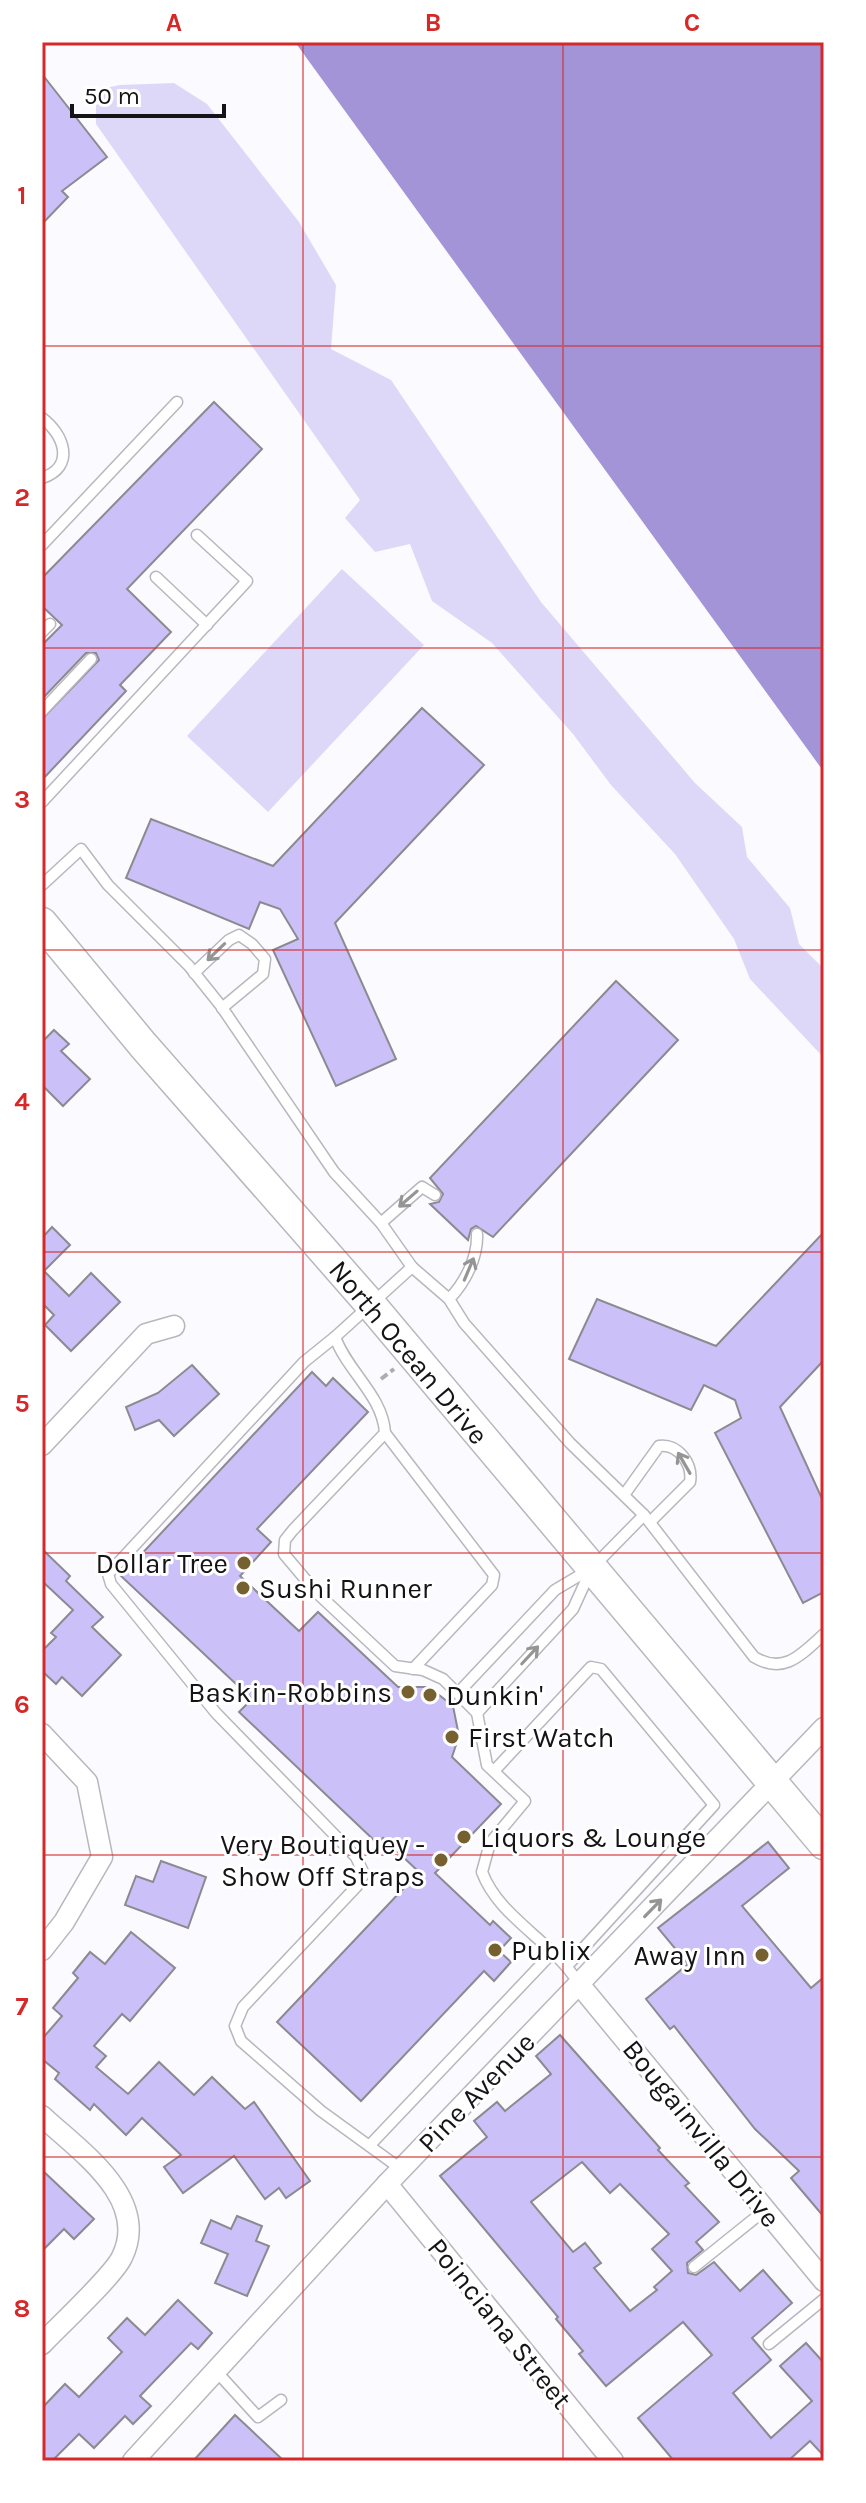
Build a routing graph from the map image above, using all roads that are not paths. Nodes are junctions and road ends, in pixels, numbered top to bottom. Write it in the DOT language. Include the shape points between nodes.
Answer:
graph roads {
  1 [pos="177,402"];
  2 [pos="42,418"];
  3 [pos="42,478"];
  4 [pos="197,535"];
  5 [pos="42,545"];
  6 [pos="156,577"];
  7 [pos="207,625"];
  8 [pos="91,659"];
  9 [pos="42,711"];
  10 [pos="42,802"];
  11 [pos="42,885"];
  12 [pos="42,923"];
  13 [pos="194,973"];
  14 [pos="222,1008"];
  15 [pos="435,1195"];
  16 [pos="381,1223"];
  17 [pos="477,1234"];
  18 [pos="412,1267"];
  19 [pos="449,1299"];
  20 [pos="371,1305"];
  21 [pos="174,1326"];
  22 [pos="335,1337"];
  23 [pos="385,1433"];
  24 [pos="42,1445"];
  25 [pos="624,1495"];
  26 [pos="647,1518"];
  27 [pos="592,1568"];
  28 [pos="824,1634"];
  29 [pos="413,1669"];
  30 [pos="458,1693"];
  31 [pos="477,1713"];
  32 [pos="824,1728"];
  33 [pos="42,1734"];
  34 [pos="494,1771"];
  35 [pos="772,1784"];
  36 [pos="824,1844"];
  37 [pos="42,1950"];
  38 [pos="554,1951"];
  39 [pos="568,1965"];
  40 [pos="579,1984"];
  41 [pos="42,2116"];
  42 [pos="370,2145"];
  43 [pos="402,2169"];
  44 [pos="387,2184"];
  45 [pos="765,2210"];
  46 [pos="694,2267"];
  47 [pos="824,2281"];
  48 [pos="824,2299"];
  49 [pos="42,2344"];
  50 [pos="769,2344"];
  51 [pos="216,2371"];
  52 [pos="281,2400"];
  53 [pos="133,2461"];
  54 [pos="613,2461"];
  1 -- 5 [label="lane"];
  2 -- 3 [label="lane" via="64,445 57,469"];
  4 -- 7 [label="lane" via="247,581"];
  6 -- 7 [label="lane"];
  7 -- 10 [label="lane"];
  8 -- 9 [label="lane"];
  11 -- 13 [label="lane" via="81,849 108,885"];
  12 -- 20 [label="main road, North Ocean Drive"];
  13 -- 14 [label="lane"];
  14 -- 13 [label="lane, one-way" via="263,974 260,950 239,935"];
  14 -- 16 [label="lane" via="334,1172"];
  15 -- 16 [label="lane, one-way" via="422,1187"];
  16 -- 18 [label="lane"];
  19 -- 17 [label="lane, one-way" via="464,1281 478,1246"];
  18 -- 19 [label="lane"];
  18 -- 20 [label="lane"];
  19 -- 25 [label="lane" via="538,1407"];
  20 -- 22 [label="lane"];
  20 -- 27 [label="main road, North Ocean Drive"];
  21 -- 24 [label="street" via="146,1334"];
  22 -- 23 [label="lane" via="374,1400"];
  22 -- 42 [label="lane" via="304,1362 108,1574 216,1713 360,1865 364,1874 357,1886 243,2007 235,2026 241,2041"];
  23 -- 29 [label="lane" via="494,1575 492,1585"];
  23 -- 29 [label="lane" via="293,1530 284,1554 316,1592 395,1666"];
  25 -- 26 [label="lane"];
  26 -- 25 [label="lane, one-way" via="690,1482 690,1469 678,1452 659,1446"];
  26 -- 27 [label="lane"];
  26 -- 28 [label="lane" via="754,1657 774,1666 792,1662"];
  27 -- 30 [label="lane" via="555,1590"];
  31 -- 27 [label="lane, one-way" via="573,1609"];
  27 -- 35 [label="main road, North Ocean Drive"];
  29 -- 30 [label="lane" via="443,1679"];
  30 -- 31 [label="lane"];
  31 -- 34 [label="lane" via="487,1765"];
  32 -- 35 [label="street, Pine Avenue"];
  33 -- 37 [label="street" via="87,1782 102,1857"];
  34 -- 38 [label="lane" via="525,1801 490,1843 482,1872 499,1900"];
  34 -- 39 [label="lane" via="591,1667 610,1679 714,1805"];
  35 -- 36 [label="main road, North Ocean Drive"];
  40 -- 35 [label="street, Pine Avenue, one-way"];
  38 -- 39 [label="lane"];
  38 -- 42 [label="lane"];
  39 -- 40 [label="lane"];
  40 -- 43 [label="street, Pine Avenue"];
  40 -- 45 [label="street, Bougainvilla Drive"];
  41 -- 49 [label="street" via="110,2179 128,2232 122,2258"];
  42 -- 43 [label="lane"];
  43 -- 44 [label="street, Pine Avenue"];
  44 -- 51 [label="street, Pine Avenue"];
  44 -- 54 [label="street, Poinciana Street"];
  45 -- 46 [label="lane"];
  45 -- 47 [label="street, Bougainvilla Drive"];
  48 -- 50 [label="lane"];
  51 -- 52 [label="lane" via="258,2417"];
  51 -- 53 [label="street, Pine Avenue"];
}
